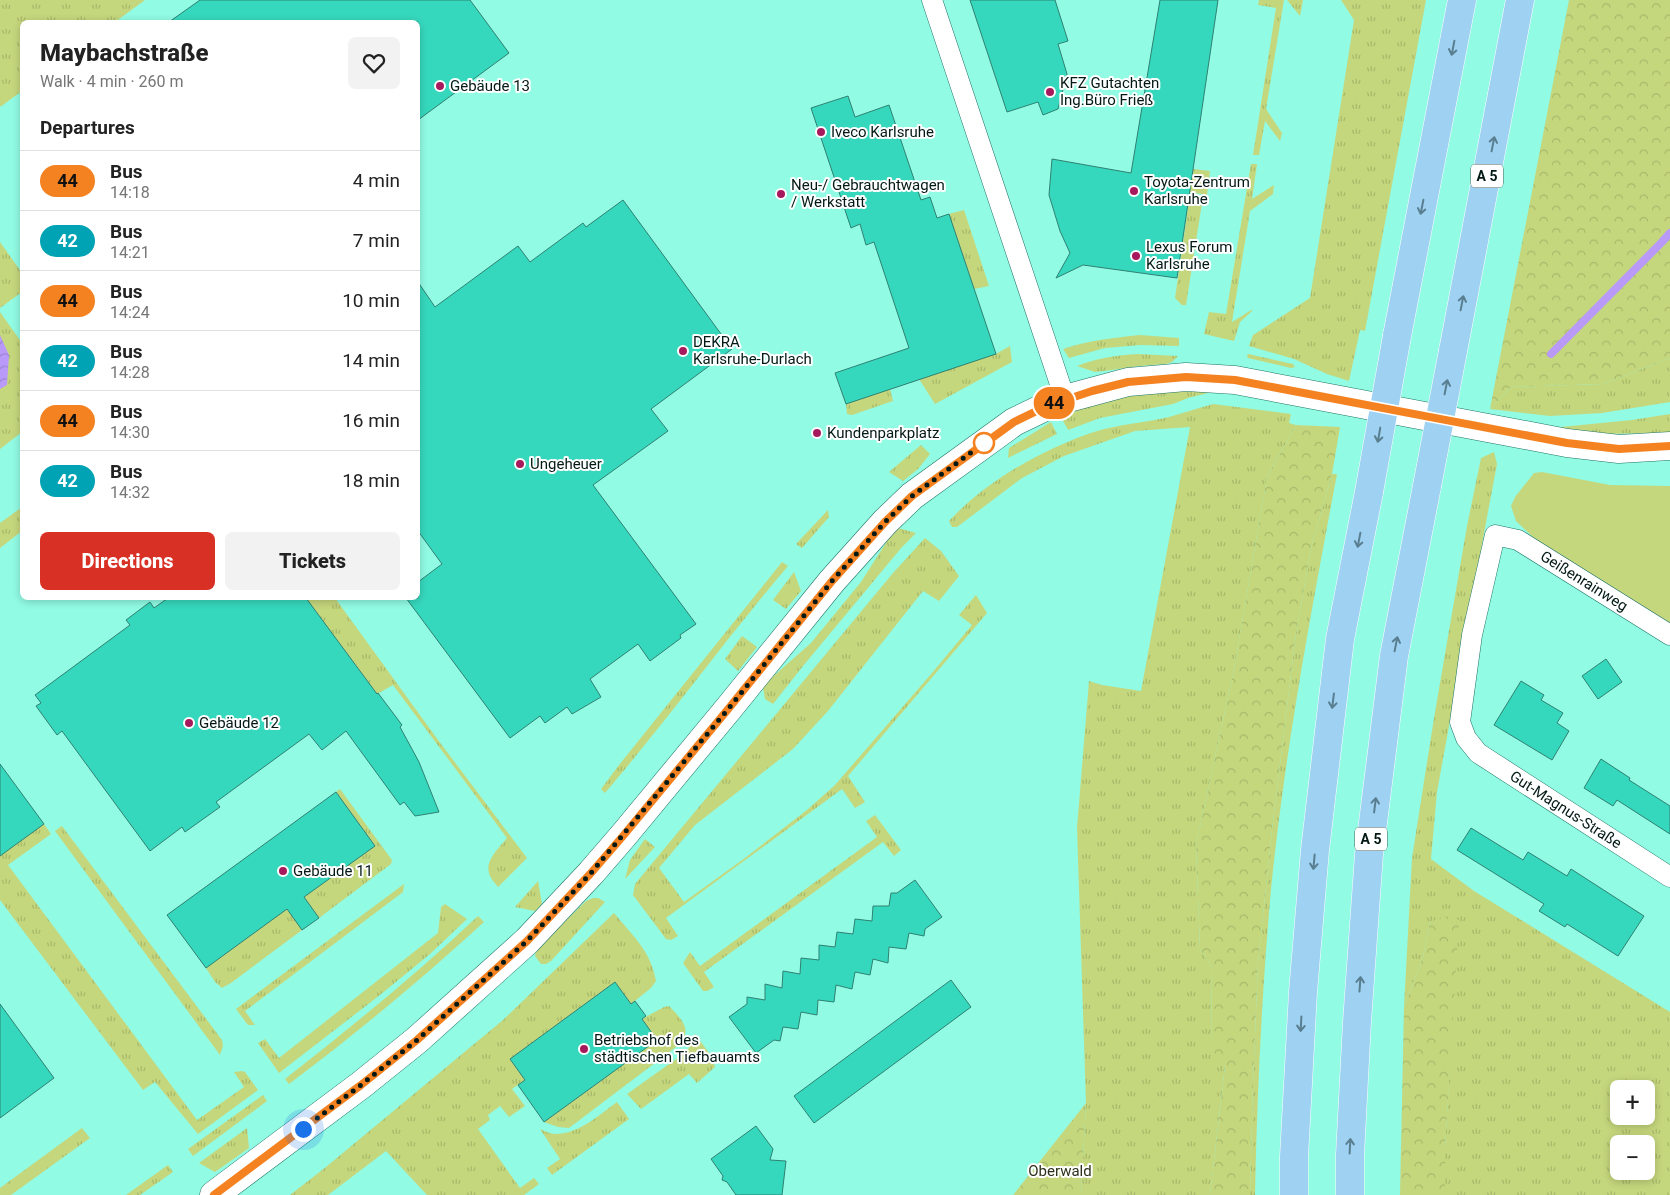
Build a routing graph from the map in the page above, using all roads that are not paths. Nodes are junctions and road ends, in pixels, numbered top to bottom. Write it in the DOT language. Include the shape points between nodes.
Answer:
graph roads {
  1 [pos="932,0"];
  2 [pos="1462,0"];
  3 [pos="1520,0"];
  4 [pos="1065,399"];
  5 [pos="1670,446"];
  6 [pos="1670,635"];
  7 [pos="1466,738"];
  8 [pos="1670,877"];
  9 [pos="214,1195"];
  10 [pos="1294,1195"];
  11 [pos="1350,1195"];
  1 -- 4 [label="street"];
  2 -- 10 [label="highway, one-way, bridge" via="1340,639 1302,992"];
  11 -- 3 [label="highway, A 5, one-way, bridge" via="1357,1022 1370,854 1394,656"];
  4 -- 5 [label="main road" via="1128,382 1186,377 1235,380 1567,443 1619,449"];
  4 -- 9 [label="main road" via="1014,422 897,509 832,581 598,866 527,941 417,1040"];
  6 -- 7 [label="street, Geißenrainweg" via="1518,540 1495,535 1472,635 1460,722"];
  7 -- 8 [label="street, Gut-Magnus-Straße" via="1478,753"];
}
